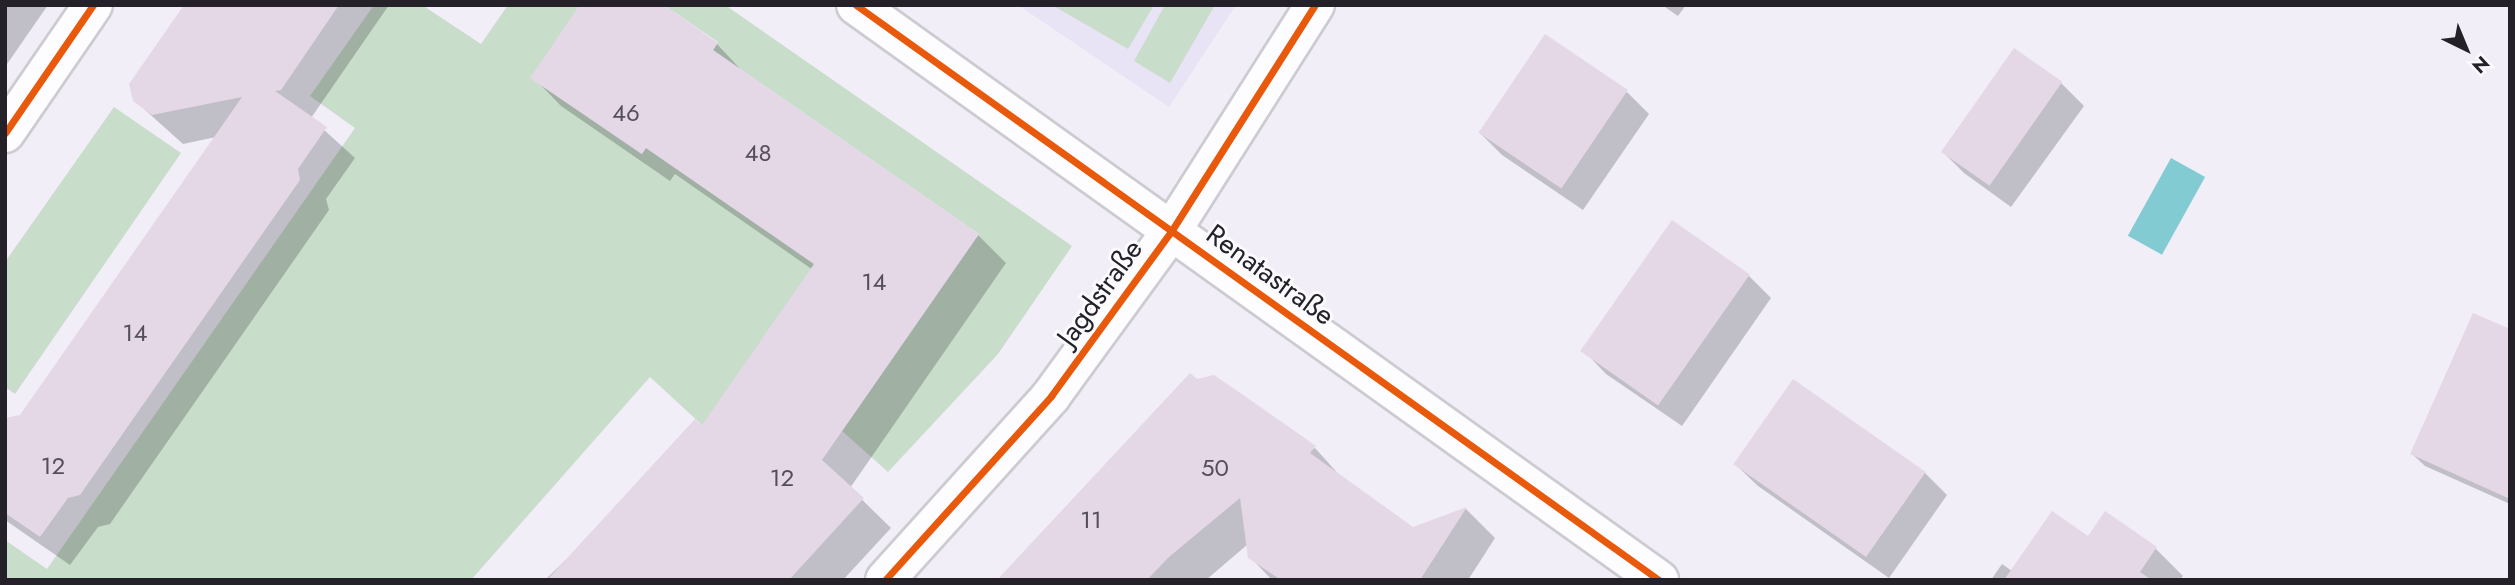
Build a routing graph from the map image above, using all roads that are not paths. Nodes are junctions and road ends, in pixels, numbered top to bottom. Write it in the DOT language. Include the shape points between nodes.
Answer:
graph roads {
  1 [pos="93,5"];
  2 [pos="856,5"];
  3 [pos="1315,5"];
  4 [pos="5,133"];
  5 [pos="1172,230"];
  6 [pos="885,580"];
  7 [pos="1659,580"];
  1 -- 4 [label="street"];
  2 -- 5 [label="street, Renatastraße"];
  3 -- 5 [label="street, Jagdstraße"];
  5 -- 6 [label="street, Jagdstraße" via="1051,396"];
  5 -- 7 [label="street, Renatastraße"];
}
